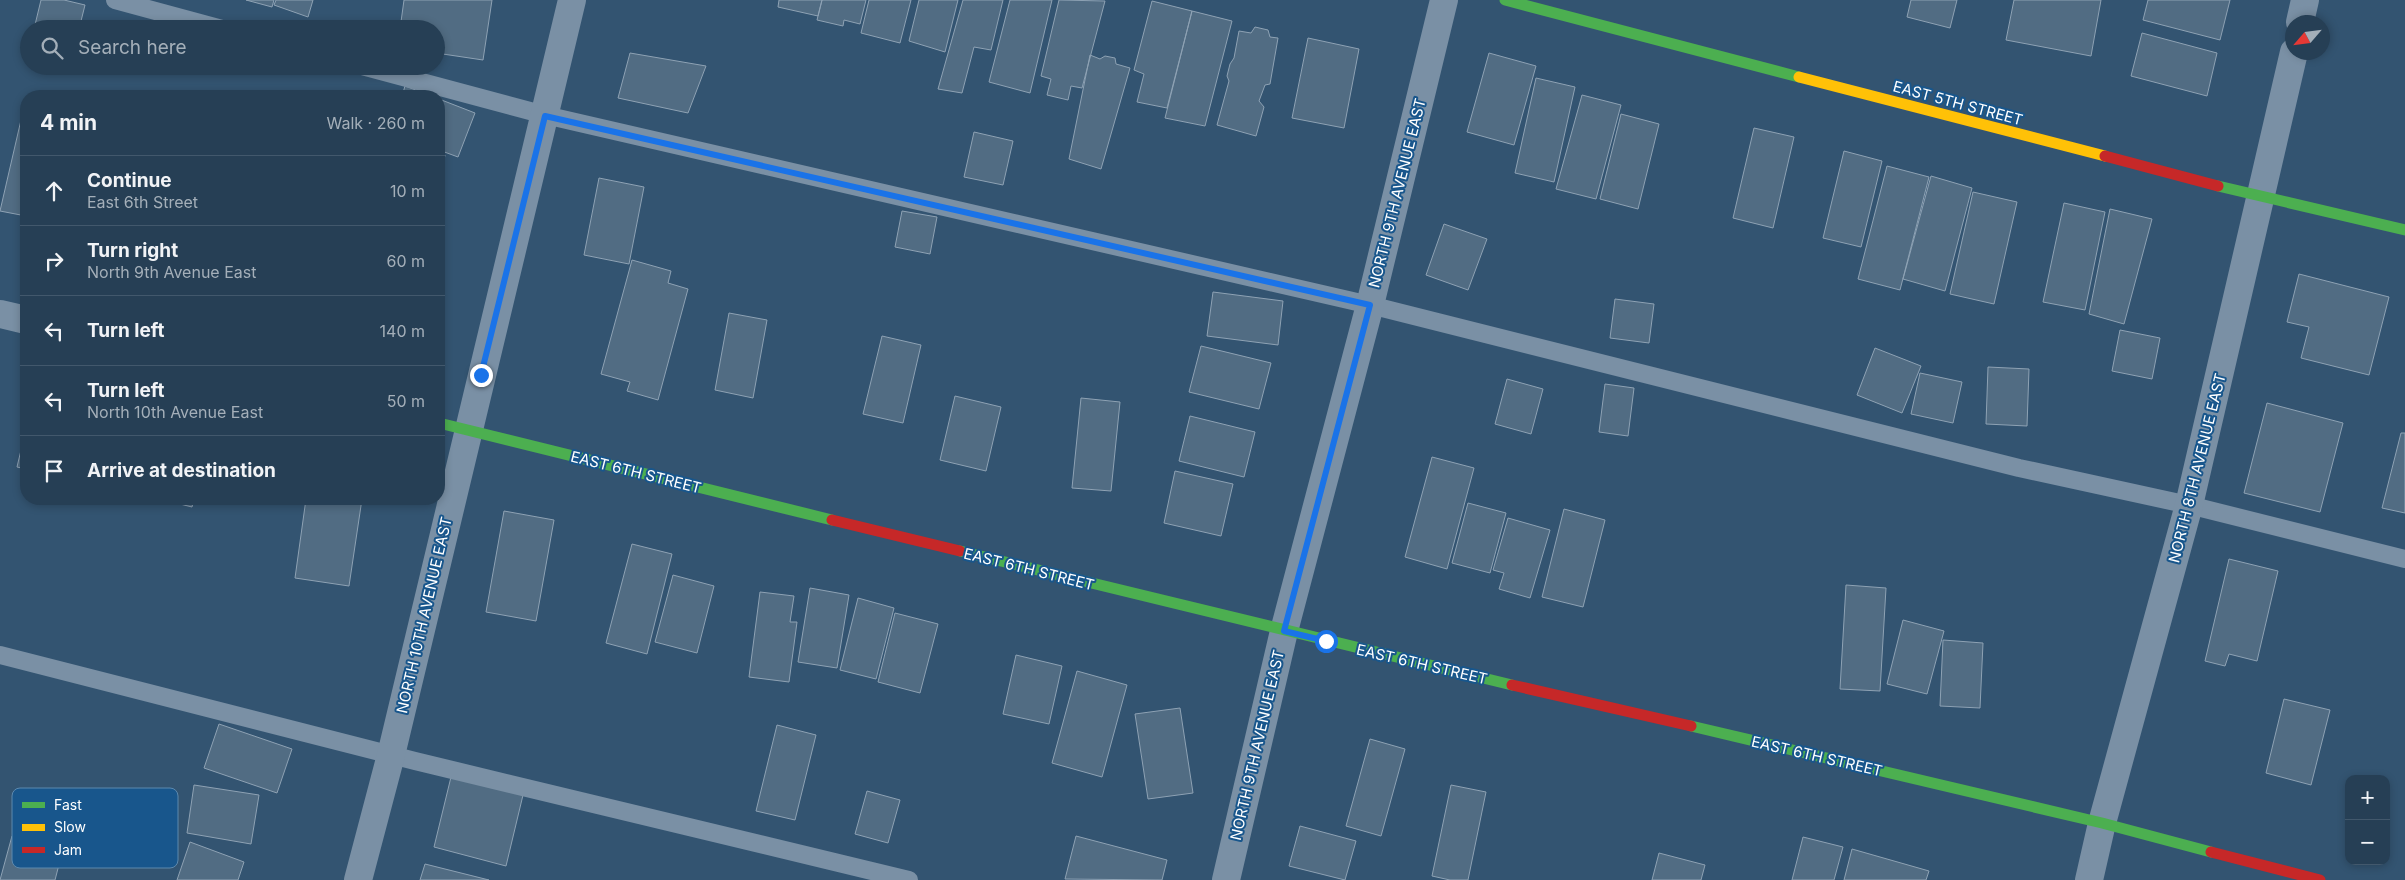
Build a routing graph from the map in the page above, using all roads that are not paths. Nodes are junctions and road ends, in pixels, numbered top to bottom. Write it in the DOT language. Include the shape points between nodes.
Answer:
graph roads {
  1 [pos="116,0"];
  2 [pos="572,0"];
  3 [pos="1444,0"];
  4 [pos="1505,0"];
  5 [pos="2305,0"];
  6 [pos="2302,15"];
  7 [pos="189,20"];
  8 [pos="2292,60"];
  9 [pos="395,75"];
  10 [pos="545,116"];
  11 [pos="2261,197"];
  12 [pos="2405,230"];
  13 [pos="1370,305"];
  14 [pos="0,314"];
  15 [pos="20,319"];
  16 [pos="445,424"];
  17 [pos="468,430"];
  18 [pos="2189,505"];
  19 [pos="2405,559"];
  20 [pos="1284,631"];
  21 [pos="0,655"];
  22 [pos="391,755"];
  23 [pos="2102,824"];
  24 [pos="358,880"];
  25 [pos="909,880"];
  26 [pos="1226,880"];
  27 [pos="2089,880"];
  28 [pos="2320,880"];
  1 -- 7 [label="lane"];
  2 -- 10 [label="street, NORTH 10TH AVENUE EAST"];
  3 -- 13 [label="street, NORTH 9TH AVENUE EAST"];
  4 -- 11 [label="street, EAST 5TH STREET"];
  5 -- 6 [label="street"];
  8 -- 11 [label="street, NORTH 8TH AVENUE EAST"];
  9 -- 10 [label="lane"];
  10 -- 13 [label="lane"];
  10 -- 17 [label="street, NORTH 10TH AVENUE EAST"];
  11 -- 12 [label="street, EAST 5TH STREET"];
  11 -- 18 [label="street, NORTH 8TH AVENUE EAST"];
  13 -- 18 [label="lane" via="2019,468"];
  13 -- 20 [label="street, NORTH 9TH AVENUE EAST"];
  14 -- 15 [label="street"];
  16 -- 17 [label="street, EAST 6TH STREET"];
  17 -- 20 [label="street, EAST 6TH STREET"];
  17 -- 22 [label="street, NORTH 10TH AVENUE EAST"];
  18 -- 19 [label="lane"];
  18 -- 23 [label="street, NORTH 8TH AVENUE EAST"];
  20 -- 23 [label="street, EAST 6TH STREET"];
  20 -- 26 [label="street, NORTH 9TH AVENUE EAST"];
  21 -- 22 [label="lane"];
  22 -- 24 [label="street, NORTH 10TH AVENUE EAST"];
  22 -- 25 [label="lane"];
  23 -- 27 [label="street, NORTH 8TH AVENUE EAST"];
  23 -- 28 [label="street, EAST 6TH STREET"];
}
